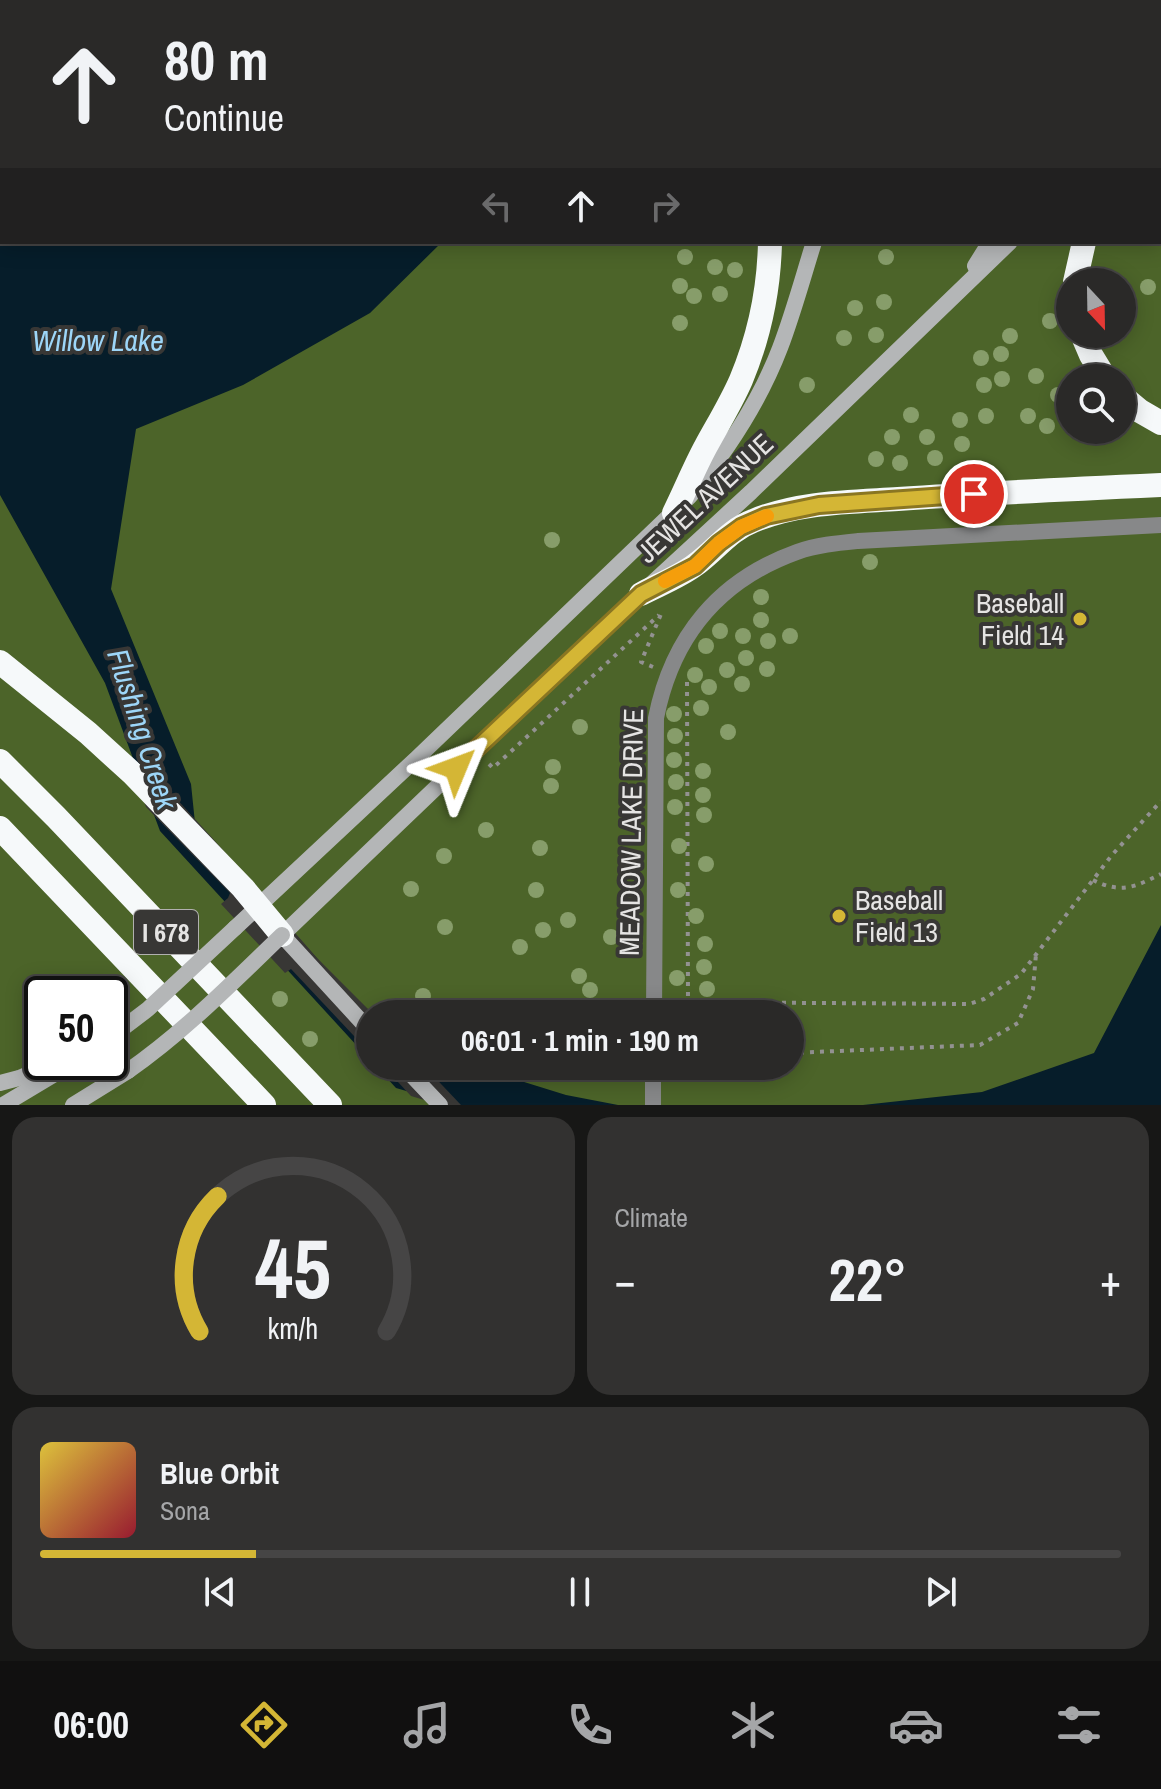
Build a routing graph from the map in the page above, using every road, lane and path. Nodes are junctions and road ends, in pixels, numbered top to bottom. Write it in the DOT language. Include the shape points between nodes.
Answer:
graph roads {
  1 [pos="770,244"];
  2 [pos="813,244"];
  3 [pos="989,244"];
  4 [pos="1008,244"];
  5 [pos="1084,244"];
  6 [pos="1078,268"];
  7 [pos="959,290"];
  8 [pos="1136,408"];
  9 [pos="1161,423"];
  10 [pos="1161,485"];
  11 [pos="674,513"];
  12 [pos="1161,525"];
  13 [pos="641,594"];
  14 [pos="0,662"];
  15 [pos="668,672"];
  16 [pos="0,761"];
  17 [pos="493,768"];
  18 [pos="1161,801"];
  19 [pos="0,828"];
  20 [pos="1161,874"];
  21 [pos="1093,880"];
  22 [pos="258,907"];
  23 [pos="282,935"];
  24 [pos="1036,954"];
  25 [pos="654,1000"];
  26 [pos="688,1000"];
  27 [pos="804,1003"];
  28 [pos="356,1016"];
  29 [pos="128,1024"];
  30 [pos="804,1052"];
  31 [pos="24,1076"];
  32 [pos="45,1080"];
  33 [pos="416,1080"];
  34 [pos="653,1080"];
  35 [pos="0,1083"];
  36 [pos="3,1105"];
  37 [pos="73,1105"];
  38 [pos="264,1105"];
  39 [pos="330,1105"];
  40 [pos="440,1105"];
  41 [pos="653,1105"];
  1 -- 11 [label="highway" via="762,310 748,361"];
  2 -- 11 [label="main road, JEWEL AVENUE" via="759,395 721,457"];
  3 -- 7 [label="main road"];
  4 -- 7 [label="main road, JEWEL AVENUE"];
  5 -- 6 [label="highway"];
  7 -- 13 [label="main road, JEWEL AVENUE"];
  8 -- 9 [label="highway"];
  10 -- 13 [label="highway" via="794,509 741,527 695,566"];
  11 -- 22 [label="main road, JEWEL AVENUE"];
  12 -- 15 [label="street, MEADOW LAKE DRIVE" via="858,541 799,551 748,575 709,607"];
  13 -- 23 [label="main road, JEWEL AVENUE"];
  14 -- 22 [label="highway" via="133,774"];
  15 -- 17 [label="path" via="641,662 661,614"];
  15 -- 25 [label="street, MEADOW LAKE DRIVE" via="656,718"];
  15 -- 26 [label="path" via="687,682"];
  16 -- 39 [label="highway, I 678"];
  18 -- 21 [label="path"];
  19 -- 38 [label="highway, I 678"];
  20 -- 21 [label="path" via="1134,887 1109,888"];
  21 -- 24 [label="path"];
  22 -- 23 [label="highway"];
  22 -- 29 [label="main road, JEWEL AVENUE, bridge"];
  23 -- 28 [label="main road"];
  23 -- 37 [label="main road, JEWEL AVENUE, bridge" via="163,1044"];
  24 -- 27 [label="path" via="1021,974 969,1004"];
  24 -- 30 [label="path" via="1033,989 1018,1023 980,1045"];
  31 -- 35 [label="main road"];
  32 -- 36 [label="main road"];
  33 -- 40 [label="main road"];
  34 -- 41 [label="street"];
}
